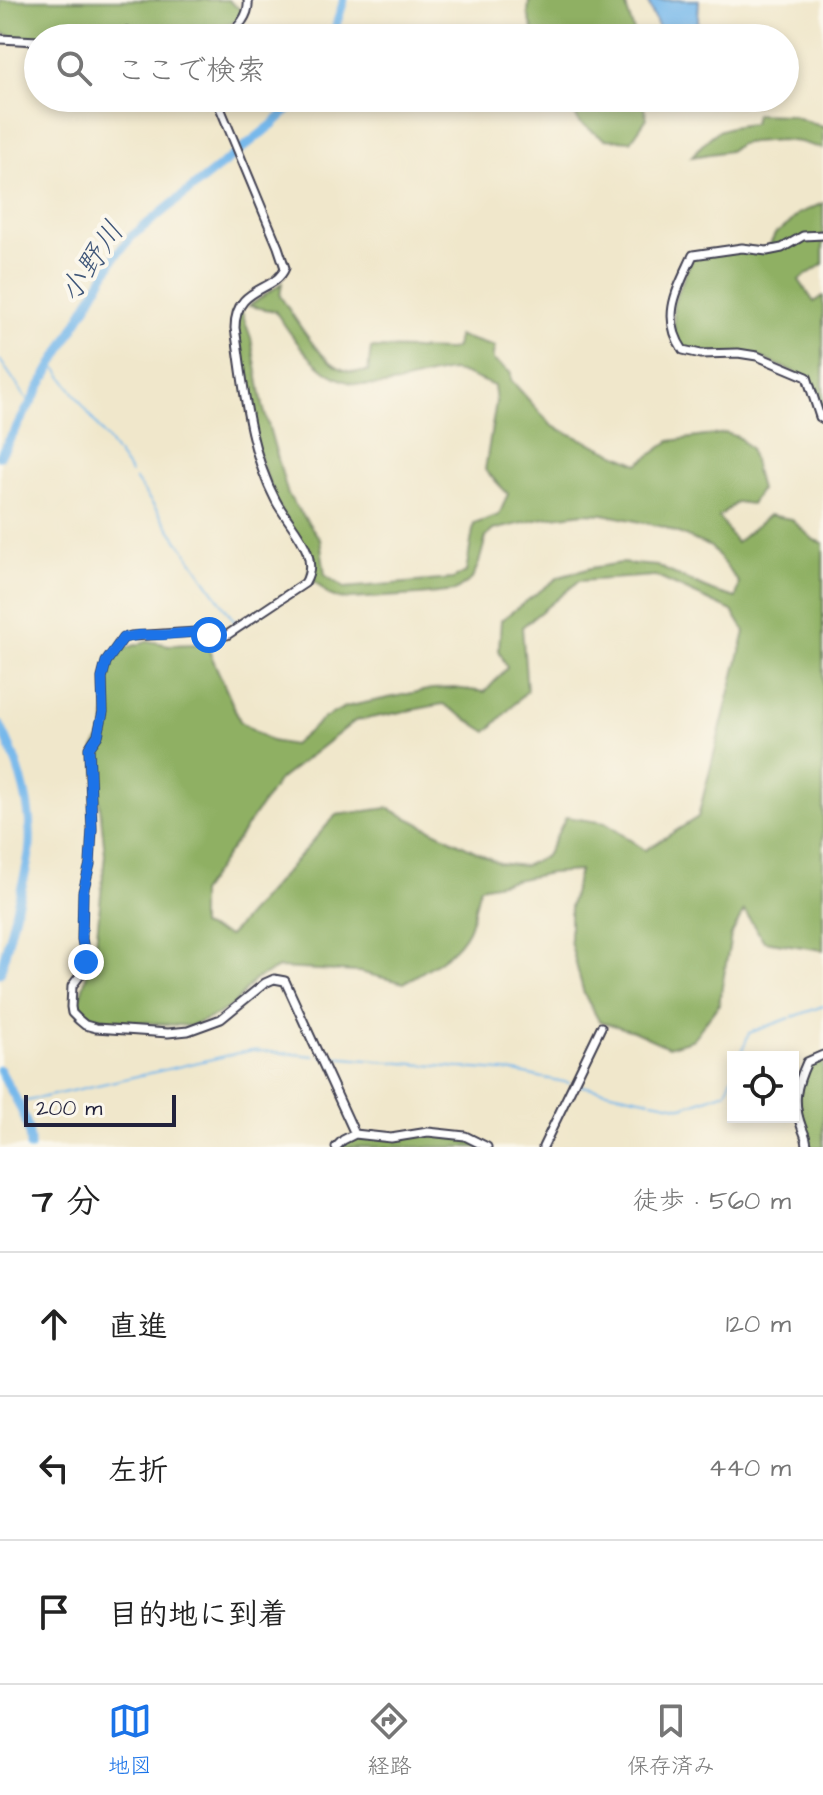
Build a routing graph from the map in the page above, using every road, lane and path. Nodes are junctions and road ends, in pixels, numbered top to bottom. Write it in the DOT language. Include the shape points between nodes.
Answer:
graph roads {
  1 [pos="248,0"];
  2 [pos="239,24"];
  3 [pos="0,39"];
  4 [pos="24,40"];
  5 [pos="222,112"];
  6 [pos="823,235"];
  7 [pos="823,419"];
  8 [pos="601,1027"];
  9 [pos="823,1055"];
  10 [pos="355,1134"];
  11 [pos="336,1147"];
  12 [pos="487,1147"];
  13 [pos="543,1147"];
  14 [pos="807,1147"];
  1 -- 2 [label="street" via="249,9"];
  3 -- 4 [label="street"];
  5 -- 10 [label="street" via="285,268 281,277 244,300 235,328 265,476 306,548 309,576 227,635 131,636 123,638 106,662 103,712 89,748 92,829 82,939 86,962 72,986 71,1007 85,1025 96,1028 188,1031 221,1019 265,983 285,981"];
  6 -- 7 [label="street" via="803,236 767,251 742,248 693,255 673,305 671,327 683,350 757,356 807,377"];
  8 -- 13 [label="street"];
  9 -- 14 [label="street" via="807,1062 797,1083 797,1110"];
  10 -- 11 [label="street"];
  10 -- 12 [label="street" via="391,1138 428,1132 465,1136"];
}
